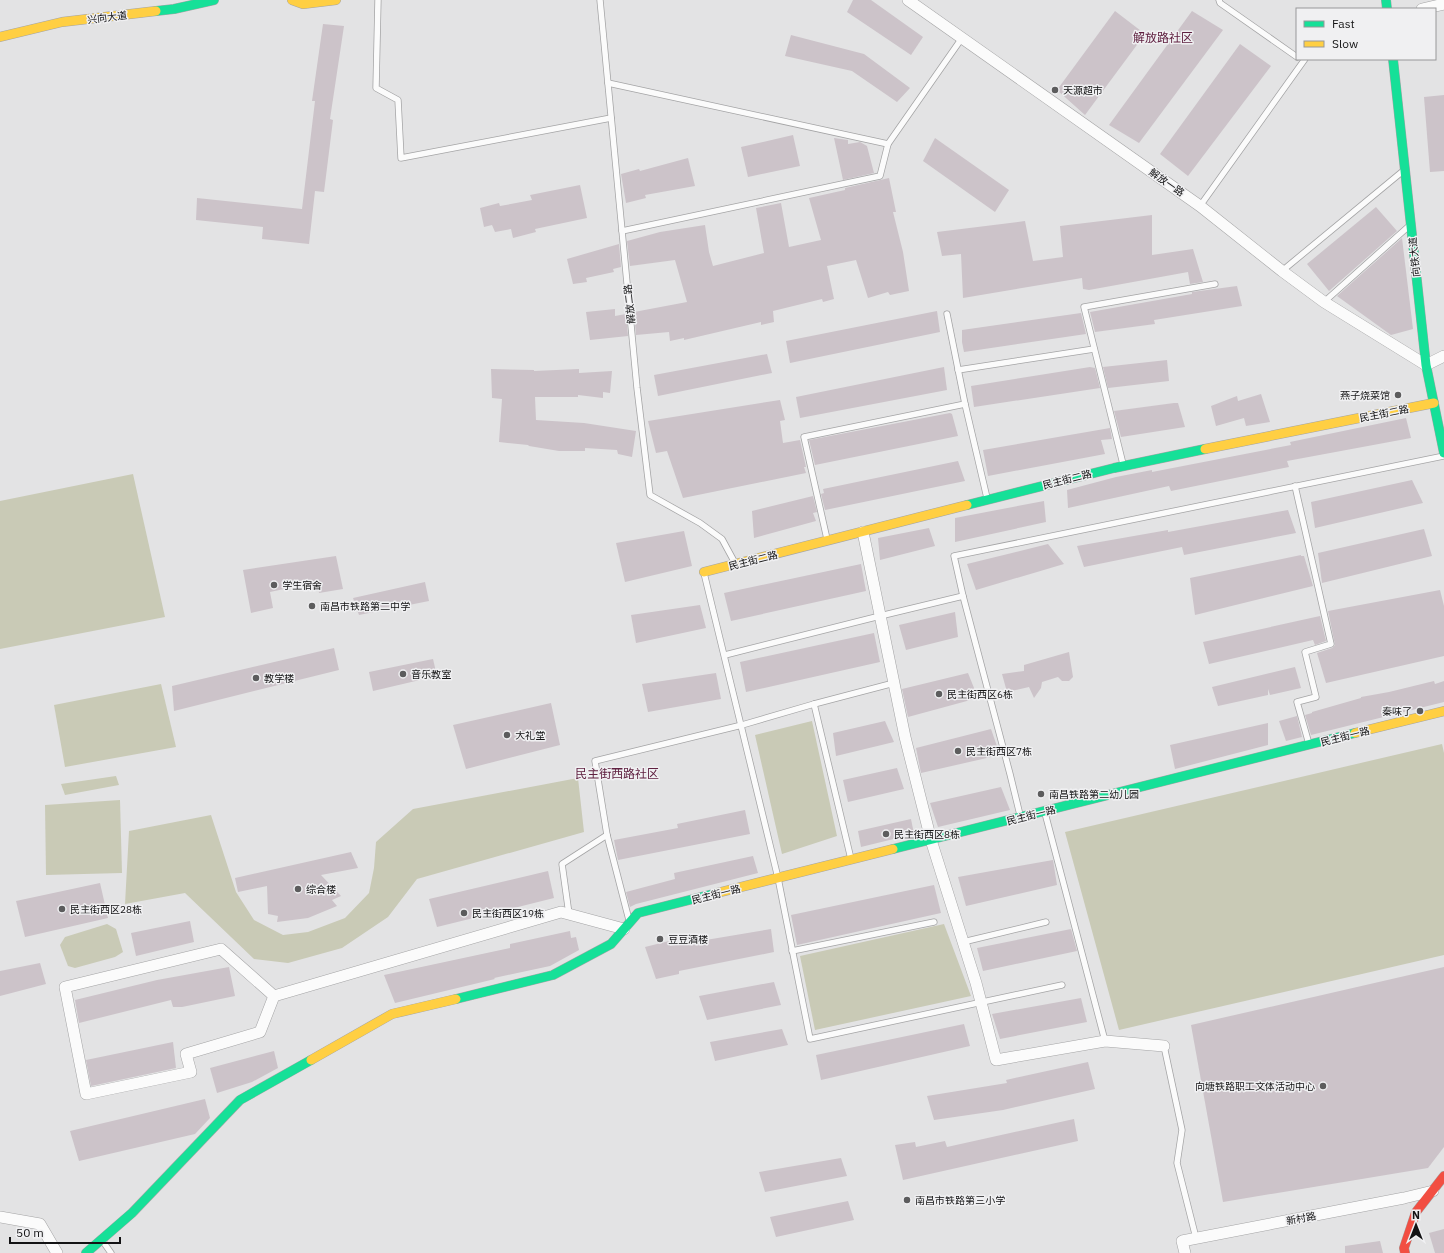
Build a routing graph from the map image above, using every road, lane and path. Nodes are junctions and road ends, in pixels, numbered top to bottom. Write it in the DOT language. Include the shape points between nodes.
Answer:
graph roads {
  1 [pos="214,0"];
  2 [pos="292,0"];
  3 [pos="336,0"];
  4 [pos="378,0"];
  5 [pos="600,0"];
  6 [pos="908,0"];
  7 [pos="1219,0"];
  8 [pos="1444,4"];
  9 [pos="1426,8"];
  10 [pos="0,38"];
  11 [pos="962,38"];
  12 [pos="1296,56"];
  13 [pos="1303,60"];
  14 [pos="1393,60"];
  15 [pos="608,83"];
  16 [pos="611,118"];
  17 [pos="888,144"];
  18 [pos="1405,170"];
  19 [pos="1200,206"];
  20 [pos="1411,224"];
  21 [pos="622,231"];
  22 [pos="1282,271"];
  23 [pos="1215,284"];
  24 [pos="1324,302"];
  25 [pos="948,314"];
  26 [pos="1094,349"];
  27 [pos="1444,356"];
  28 [pos="1426,365"];
  29 [pos="958,370"];
  30 [pos="1434,403"];
  31 [pos="965,404"];
  32 [pos="1444,454"];
  33 [pos="1123,466"];
  34 [pos="1295,486"];
  35 [pos="987,499"];
  36 [pos="863,532"];
  37 [pos="827,541"];
  38 [pos="736,564"];
  39 [pos="704,572"];
  40 [pos="963,596"];
  41 [pos="880,616"];
  42 [pos="725,655"];
  43 [pos="894,683"];
  44 [pos="814,704"];
  45 [pos="1444,711"];
  46 [pos="742,725"];
  47 [pos="1309,744"];
  48 [pos="1045,811"];
  49 [pos="1020,817"];
  50 [pos="607,835"];
  51 [pos="931,840"];
  52 [pos="851,860"];
  53 [pos="778,878"];
  54 [pos="569,914"];
  55 [pos="934,922"];
  56 [pos="1046,922"];
  57 [pos="627,926"];
  58 [pos="964,942"];
  59 [pos="792,951"];
  60 [pos="1062,985"];
  61 [pos="274,996"];
  62 [pos="981,1002"];
  63 [pos="1105,1041"];
  64 [pos="1164,1046"];
  65 [pos="1444,1176"];
  66 [pos="1433,1191"];
  67 [pos="0,1217"];
  68 [pos="1196,1238"];
  69 [pos="102,1239"];
  70 [pos="57,1253"];
  71 [pos="86,1253"];
  72 [pos="111,1253"];
  73 [pos="1185,1253"];
  74 [pos="1405,1253"];
  1 -- 10 [label="street, 兴向大道" via="174,9 62,22"];
  2 -- 3 [label="street" via="303,4"];
  4 -- 16 [label="lane" via="376,88 398,100 401,158"];
  5 -- 15 [label="lane, 解放二路"];
  6 -- 11 [label="street, 解放一路"];
  7 -- 12 [label="lane"];
  8 -- 9 [label="street"];
  11 -- 17 [label="lane"];
  11 -- 19 [label="street, 解放一路"];
  13 -- 19 [label="lane"];
  14 -- 18 [label="street, 向铁大道"];
  15 -- 16 [label="lane, 解放二路"];
  15 -- 17 [label="lane"];
  16 -- 21 [label="lane, 解放二路"];
  17 -- 21 [label="lane" via="880,176"];
  18 -- 20 [label="street, 向铁大道"];
  18 -- 22 [label="lane"];
  19 -- 22 [label="street, 解放一路"];
  20 -- 24 [label="lane"];
  20 -- 28 [label="street, 向铁大道"];
  21 -- 38 [label="lane, 解放二路" via="650,495 700,523 722,539"];
  22 -- 24 [label="street, 解放一路"];
  23 -- 26 [label="lane" via="1084,307"];
  24 -- 28 [label="street, 解放一路"];
  25 -- 29 [label="lane"];
  26 -- 29 [label="lane"];
  26 -- 33 [label="lane"];
  27 -- 28 [label="street"];
  28 -- 30 [label="street, 向铁大道"];
  29 -- 31 [label="lane"];
  30 -- 32 [label="street, 向铁大道"];
  30 -- 33 [label="street, 民主街二路"];
  31 -- 35 [label="lane"];
  31 -- 37 [label="lane" via="804,436"];
  32 -- 34 [label="lane"];
  33 -- 35 [label="street, 民主街二路"];
  34 -- 40 [label="lane" via="954,556"];
  34 -- 47 [label="lane" via="1331,644 1306,652 1316,697 1297,702"];
  35 -- 36 [label="street, 民主街二路"];
  36 -- 37 [label="street, 民主街二路"];
  36 -- 41 [label="street"];
  37 -- 38 [label="street, 民主街二路"];
  38 -- 39 [label="street, 民主街二路"];
  39 -- 42 [label="lane"];
  40 -- 41 [label="lane"];
  40 -- 49 [label="lane"];
  41 -- 42 [label="lane"];
  41 -- 43 [label="street"];
  42 -- 46 [label="lane"];
  43 -- 44 [label="lane"];
  43 -- 51 [label="street" via="904,737"];
  44 -- 46 [label="lane"];
  44 -- 52 [label="lane"];
  45 -- 47 [label="street, 民主街一路"];
  46 -- 50 [label="lane" via="595,761"];
  46 -- 53 [label="lane"];
  47 -- 48 [label="street, 民主街一路"];
  48 -- 49 [label="street, 民主街一路"];
  48 -- 63 [label="lane"];
  49 -- 51 [label="street, 民主街一路"];
  50 -- 54 [label="lane" via="562,864"];
  50 -- 57 [label="lane"];
  51 -- 52 [label="street, 民主街一路"];
  51 -- 58 [label="street"];
  52 -- 53 [label="street, 民主街一路"];
  53 -- 57 [label="street, 民主街一路" via="638,913"];
  53 -- 59 [label="lane"];
  54 -- 57 [label="street"];
  54 -- 61 [label="street" via="561,912"];
  55 -- 59 [label="lane"];
  56 -- 58 [label="lane"];
  57 -- 69 [label="street, 民主街一路" via="611,944 553,975 392,1014 240,1100 132,1213"];
  58 -- 62 [label="street"];
  59 -- 62 [label="lane" via="810,1039"];
  60 -- 62 [label="lane"];
  61 -- 61 [label="street" via="260,1032 186,1054 191,1072 86,1094 65,987 221,949"];
  62 -- 63 [label="street" via="996,1060"];
  63 -- 64 [label="street"];
  64 -- 68 [label="lane" via="1182,1130 1177,1163"];
  65 -- 66 [label="street"];
  66 -- 68 [label="street, 新村路"];
  66 -- 74 [label="street" via="1416,1212 1404,1248"];
  67 -- 70 [label="street" via="40,1224"];
  68 -- 73 [label="street, 新村路" via="1182,1241"];
  69 -- 71 [label="street, 民主街一路"];
  69 -- 72 [label="lane"];
}
